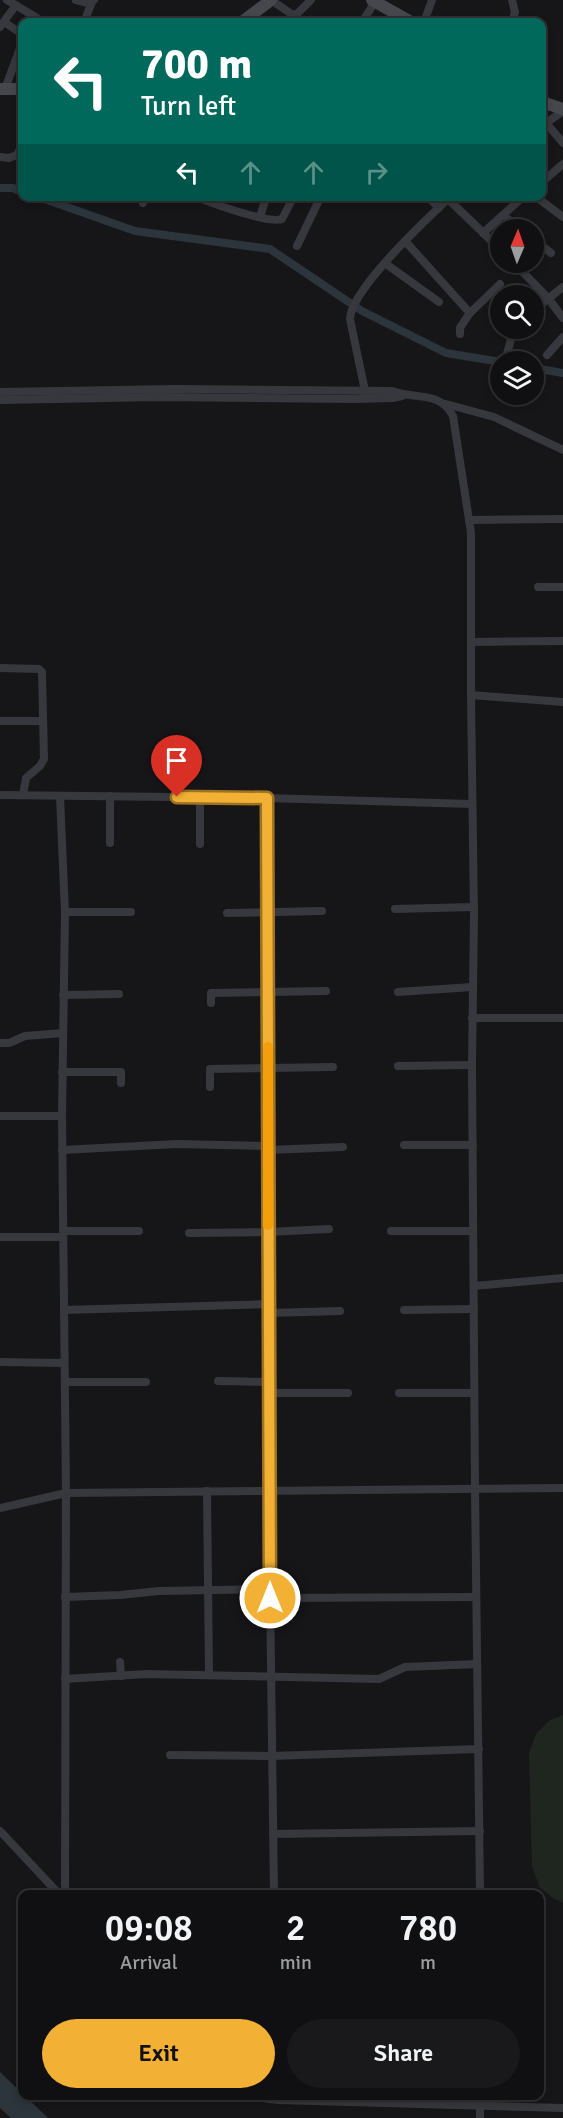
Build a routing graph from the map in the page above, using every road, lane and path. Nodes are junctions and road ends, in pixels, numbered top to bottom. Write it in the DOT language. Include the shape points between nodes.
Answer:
graph roads {
  1 [pos="7,0"];
  2 [pos="75,0"];
  3 [pos="311,0"];
  4 [pos="432,0"];
  5 [pos="512,0"];
  6 [pos="93,1"];
  7 [pos="374,1"];
  8 [pos="265,2"];
  9 [pos="16,5"];
  10 [pos="37,18"];
  11 [pos="86,18"];
  12 [pos="247,18"];
  13 [pos="364,18"];
  14 [pos="404,18"];
  15 [pos="425,18"];
  16 [pos="513,18"];
  17 [pos="2,25"];
  18 [pos="18,32"];
  19 [pos="18,53"];
  20 [pos="3,89"];
  21 [pos="546,104"];
  22 [pos="563,110"];
  23 [pos="546,123"];
  24 [pos="546,127"];
  25 [pos="563,143"];
  26 [pos="18,153"];
  27 [pos="0,158"];
  28 [pos="563,164"];
  29 [pos="546,179"];
  30 [pos="218,201"];
  31 [pos="264,201"];
  32 [pos="291,201"];
  33 [pos="319,201"];
  34 [pos="432,201"];
  35 [pos="446,201"];
  36 [pos="452,201"];
  37 [pos="518,201"];
  38 [pos="542,201"];
  39 [pos="439,208"];
  40 [pos="503,215"];
  41 [pos="260,217"];
  42 [pos="563,217"];
  43 [pos="508,219"];
  44 [pos="483,233"];
  45 [pos="490,240"];
  46 [pos="406,242"];
  47 [pos="297,246"];
  48 [pos="544,248"];
  49 [pos="551,253"];
  50 [pos="386,264"];
  51 [pos="524,273"];
  52 [pos="500,284"];
  53 [pos="563,287"];
  54 [pos="548,297"];
  55 [pos="544,301"];
  56 [pos="439,302"];
  57 [pos="469,314"];
  58 [pos="563,318"];
  59 [pos="460,334"];
  60 [pos="563,337"];
  61 [pos="547,355"];
  62 [pos="365,391"];
  63 [pos="0,392"];
  64 [pos="402,395"];
  65 [pos="0,400"];
  66 [pos="445,404"];
  67 [pos="563,450"];
  68 [pos="563,519"];
  69 [pos="469,520"];
  70 [pos="538,587"];
  71 [pos="563,587"];
  72 [pos="563,641"];
  73 [pos="471,642"];
  74 [pos="0,668"];
  75 [pos="471,695"];
  76 [pos="563,702"];
  77 [pos="0,721"];
  78 [pos="42,721"];
  79 [pos="0,795"];
  80 [pos="23,795"];
  81 [pos="60,796"];
  82 [pos="110,796"];
  83 [pos="200,798"];
  84 [pos="267,798"];
  85 [pos="472,804"];
  86 [pos="110,843"];
  87 [pos="200,844"];
  88 [pos="474,907"];
  89 [pos="395,909"];
  90 [pos="322,911"];
  91 [pos="65,912"];
  92 [pos="131,912"];
  93 [pos="227,913"];
  94 [pos="267,913"];
  95 [pos="472,987"];
  96 [pos="326,991"];
  97 [pos="268,992"];
  98 [pos="398,992"];
  99 [pos="119,994"];
  100 [pos="63,995"];
  101 [pos="212,1003"];
  102 [pos="472,1018"];
  103 [pos="563,1018"];
  104 [pos="63,1033"];
  105 [pos="0,1043"];
  106 [pos="472,1065"];
  107 [pos="398,1066"];
  108 [pos="333,1067"];
  109 [pos="268,1068"];
  110 [pos="62,1072"];
  111 [pos="121,1083"];
  112 [pos="210,1087"];
  113 [pos="0,1116"];
  114 [pos="62,1116"];
  115 [pos="473,1144"];
  116 [pos="404,1145"];
  117 [pos="268,1148"];
  118 [pos="343,1148"];
  119 [pos="62,1150"];
  120 [pos="329,1229"];
  121 [pos="139,1231"];
  122 [pos="391,1231"];
  123 [pos="473,1231"];
  124 [pos="268,1232"];
  125 [pos="189,1233"];
  126 [pos="63,1234"];
  127 [pos="0,1237"];
  128 [pos="563,1278"];
  129 [pos="474,1286"];
  130 [pos="269,1308"];
  131 [pos="474,1309"];
  132 [pos="64,1310"];
  133 [pos="404,1310"];
  134 [pos="340,1311"];
  135 [pos="0,1362"];
  136 [pos="64,1363"];
  137 [pos="65,1382"];
  138 [pos="146,1382"];
  139 [pos="218,1382"];
  140 [pos="269,1382"];
  141 [pos="269,1393"];
  142 [pos="348,1393"];
  143 [pos="399,1393"];
  144 [pos="474,1393"];
  145 [pos="563,1488"];
  146 [pos="475,1489"];
  147 [pos="207,1491"];
  148 [pos="271,1491"];
  149 [pos="66,1493"];
  150 [pos="0,1509"];
  151 [pos="270,1589"];
  152 [pos="208,1590"];
  153 [pos="65,1597"];
  154 [pos="476,1597"];
  155 [pos="270,1598"];
  156 [pos="120,1662"];
  157 [pos="477,1664"];
  158 [pos="209,1675"];
  159 [pos="121,1676"];
  160 [pos="271,1678"];
  161 [pos="65,1679"];
  162 [pos="478,1749"];
  163 [pos="170,1755"];
  164 [pos="272,1756"];
  165 [pos="0,1831"];
  166 [pos="480,1831"];
  167 [pos="273,1834"];
  168 [pos="55,1890"];
  169 [pos="65,1890"];
  170 [pos="274,1890"];
  171 [pos="480,1890"];
  172 [pos="328,2100"];
  173 [pos="480,2100"];
  174 [pos="480,2106"];
  175 [pos="563,2108"];
  176 [pos="480,2118"];
  1 -- 9 [label="street"];
  2 -- 6 [label="street"];
  3 -- 8 [label="street" via="293,15"];
  4 -- 15 [label="street"];
  5 -- 16 [label="street"];
  6 -- 11 [label="street"];
  7 -- 13 [label="street"];
  7 -- 14 [label="street"];
  8 -- 12 [label="street"];
  9 -- 10 [label="street"];
  9 -- 17 [label="street"];
  17 -- 18 [label="street"];
  19 -- 20 [label="street"];
  21 -- 22 [label="street"];
  22 -- 23 [label="street"];
  24 -- 25 [label="street"];
  26 -- 27 [label="street"];
  28 -- 29 [label="street"];
  30 -- 41 [label="street"];
  31 -- 41 [label="street"];
  32 -- 41 [label="street" via="282,219"];
  33 -- 47 [label="street"];
  34 -- 39 [label="street"];
  35 -- 39 [label="street"];
  36 -- 44 [label="street"];
  37 -- 40 [label="street"];
  38 -- 42 [label="street"];
  39 -- 46 [label="street"];
  40 -- 43 [label="street"];
  40 -- 44 [label="street"];
  44 -- 45 [label="street"];
  46 -- 50 [label="street"];
  46 -- 57 [label="street"];
  48 -- 49 [label="street"];
  50 -- 56 [label="street"];
  50 -- 62 [label="street" via="359,296 350,319"];
  51 -- 54 [label="street"];
  52 -- 57 [label="street"];
  53 -- 54 [label="street"];
  54 -- 55 [label="street"];
  54 -- 58 [label="street"];
  57 -- 59 [label="street"];
  60 -- 61 [label="street"];
  62 -- 63 [label="street"];
  62 -- 64 [label="street"];
  64 -- 65 [label="street" via="355,399"];
  64 -- 66 [label="street" via="427,397"];
  66 -- 67 [label="street" via="494,417"];
  66 -- 69 [label="street" via="453,416"];
  68 -- 69 [label="street"];
  69 -- 73 [label="street"];
  70 -- 71 [label="street"];
  72 -- 73 [label="street"];
  73 -- 75 [label="street"];
  74 -- 78 [label="street" via="41,670"];
  75 -- 76 [label="street"];
  75 -- 85 [label="street"];
  77 -- 78 [label="street"];
  78 -- 80 [label="street" via="43,763 26,778"];
  79 -- 80 [label="street"];
  80 -- 81 [label="street"];
  81 -- 82 [label="street"];
  81 -- 91 [label="street"];
  82 -- 83 [label="street"];
  82 -- 86 [label="street"];
  83 -- 84 [label="street"];
  83 -- 87 [label="street"];
  84 -- 85 [label="street"];
  84 -- 94 [label="street"];
  85 -- 88 [label="street"];
  88 -- 89 [label="street"];
  88 -- 95 [label="street"];
  90 -- 94 [label="street"];
  91 -- 92 [label="street"];
  91 -- 100 [label="street"];
  93 -- 94 [label="street"];
  94 -- 97 [label="street"];
  95 -- 98 [label="street"];
  95 -- 102 [label="street"];
  96 -- 97 [label="street"];
  97 -- 101 [label="street" via="211,993"];
  97 -- 109 [label="street"];
  99 -- 100 [label="street"];
  100 -- 104 [label="street"];
  102 -- 103 [label="street"];
  102 -- 106 [label="street"];
  104 -- 105 [label="street"];
  104 -- 110 [label="street"];
  106 -- 107 [label="street"];
  106 -- 115 [label="street"];
  108 -- 109 [label="street"];
  109 -- 112 [label="street" via="210,1069"];
  109 -- 117 [label="street"];
  110 -- 111 [label="street" via="121,1072"];
  110 -- 114 [label="street"];
  113 -- 114 [label="street"];
  114 -- 119 [label="street"];
  115 -- 116 [label="street"];
  115 -- 123 [label="street"];
  117 -- 118 [label="street"];
  117 -- 119 [label="street" via="177,1144"];
  117 -- 124 [label="street"];
  119 -- 126 [label="street"];
  120 -- 124 [label="street"];
  121 -- 126 [label="street"];
  122 -- 123 [label="street"];
  123 -- 129 [label="street"];
  124 -- 125 [label="street"];
  124 -- 130 [label="street"];
  126 -- 127 [label="street"];
  126 -- 132 [label="street"];
  128 -- 129 [label="street"];
  129 -- 131 [label="street"];
  130 -- 132 [label="street"];
  130 -- 134 [label="street"];
  130 -- 140 [label="street"];
  131 -- 133 [label="street"];
  131 -- 144 [label="street"];
  132 -- 136 [label="street"];
  135 -- 136 [label="street"];
  136 -- 137 [label="street"];
  137 -- 138 [label="street"];
  137 -- 149 [label="street"];
  139 -- 140 [label="street"];
  140 -- 141 [label="street"];
  141 -- 142 [label="street"];
  141 -- 148 [label="street"];
  143 -- 144 [label="street"];
  144 -- 146 [label="street"];
  145 -- 146 [label="street"];
  146 -- 148 [label="street"];
  146 -- 154 [label="street"];
  147 -- 148 [label="street"];
  147 -- 149 [label="street"];
  147 -- 152 [label="street"];
  148 -- 151 [label="street"];
  149 -- 150 [label="street"];
  149 -- 153 [label="street"];
  151 -- 152 [label="street"];
  151 -- 155 [label="street"];
  152 -- 153 [label="street"];
  152 -- 158 [label="street"];
  153 -- 161 [label="street"];
  154 -- 155 [label="street"];
  154 -- 157 [label="street"];
  155 -- 160 [label="street"];
  156 -- 159 [label="street"];
  157 -- 160 [label="street" via="405,1668 379,1679"];
  157 -- 162 [label="street"];
  158 -- 159 [label="street"];
  158 -- 160 [label="street"];
  159 -- 161 [label="street"];
  160 -- 164 [label="street"];
  161 -- 169 [label="street"];
  162 -- 164 [label="street"];
  162 -- 166 [label="street"];
  163 -- 164 [label="street"];
  164 -- 167 [label="street"];
  165 -- 168 [label="street"];
  166 -- 167 [label="street"];
  166 -- 171 [label="street"];
  167 -- 170 [label="street"];
  172 -- 174 [label="street"];
  173 -- 174 [label="street"];
  174 -- 175 [label="street"];
  174 -- 176 [label="street"];
}
